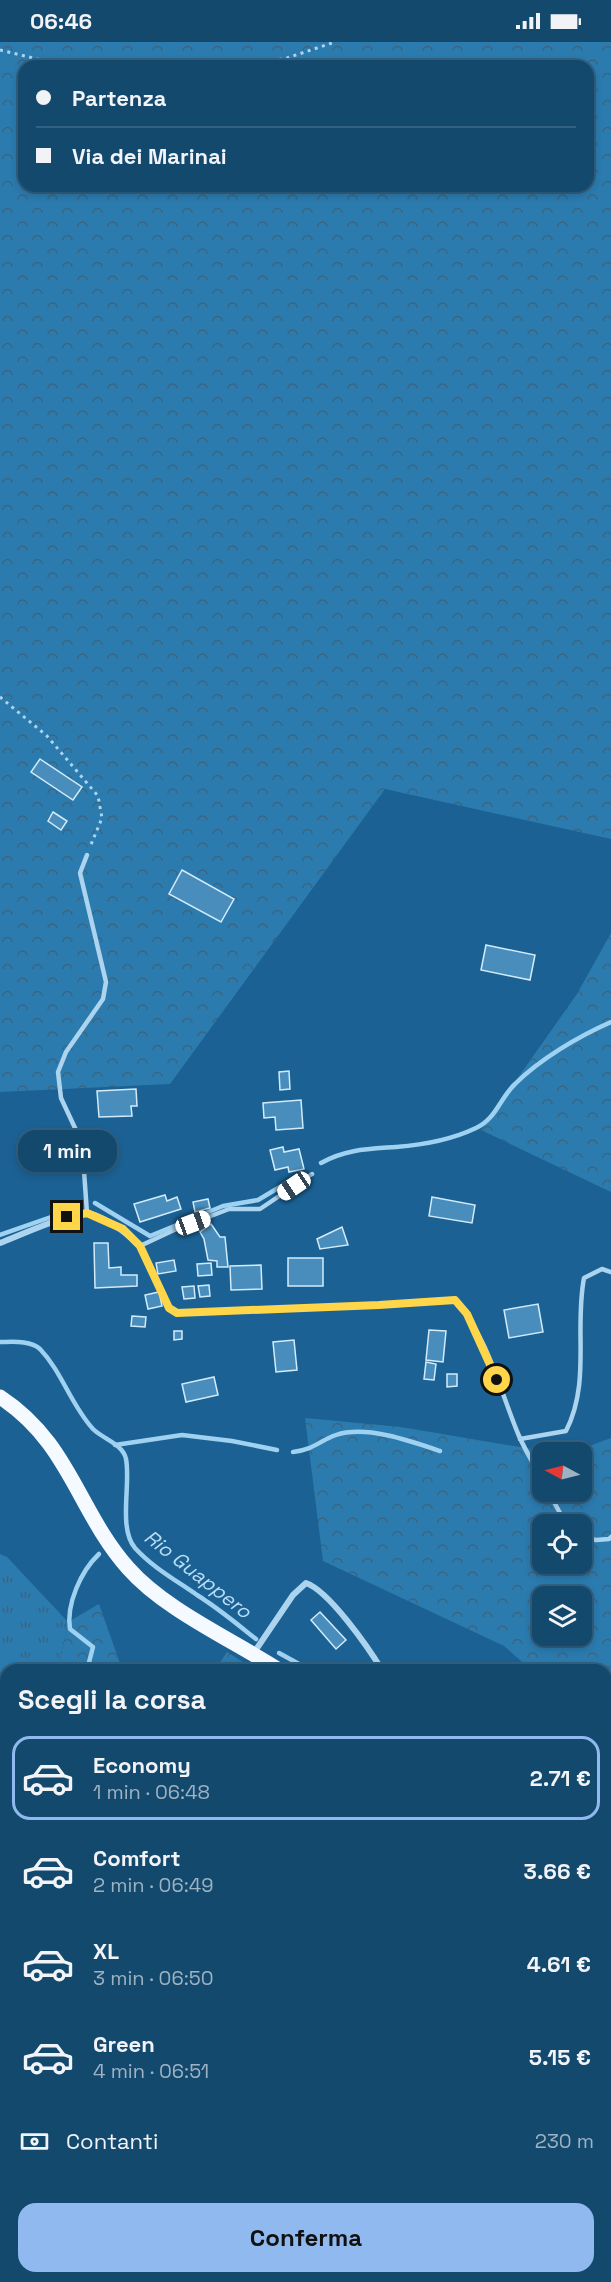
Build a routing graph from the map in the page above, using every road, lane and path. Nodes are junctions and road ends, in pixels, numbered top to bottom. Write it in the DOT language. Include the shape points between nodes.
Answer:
graph roads {
  1 [pos="335,42"];
  2 [pos="0,50"];
  3 [pos="41,60"];
  4 [pos="276,60"];
  5 [pos="0,697"];
  6 [pos="87,855"];
  7 [pos="312,1174"];
  8 [pos="87,1213"];
  9 [pos="0,1243"];
  10 [pos="140,1246"];
  11 [pos="611,1272"];
  12 [pos="0,1397"];
  13 [pos="520,1439"];
  14 [pos="532,1461"];
  15 [pos="611,1537"];
  16 [pos="592,1539"];
  17 [pos="253,1654"];
  18 [pos="269,1664"];
  19 [pos="378,1664"];
  1 -- 4 [label="path"];
  2 -- 3 [label="path"];
  5 -- 6 [label="path" via="47,736 98,796 102,818"];
  6 -- 8 [label="lane" via="80,873 106,982 103,999 66,1052 58,1072 61,1098 82,1143"];
  7 -- 10 [label="lane" via="260,1209 229,1209"];
  8 -- 9 [label="street"];
  8 -- 10 [label="street" via="123,1229"];
  10 -- 13 [label="lane" via="169,1308 177,1313 455,1300 467,1314 489,1361"];
  11 -- 13 [label="lane" via="602,1269 584,1278 576,1412 566,1431"];
  12 -- 17 [label="main road" via="25,1415 53,1446 108,1541 136,1576 170,1604"];
  13 -- 14 [label="lane"];
  15 -- 16 [label="lane"];
  17 -- 18 [label="main road"];
  17 -- 19 [label="street" via="293,1595 306,1583 332,1603"];
}
